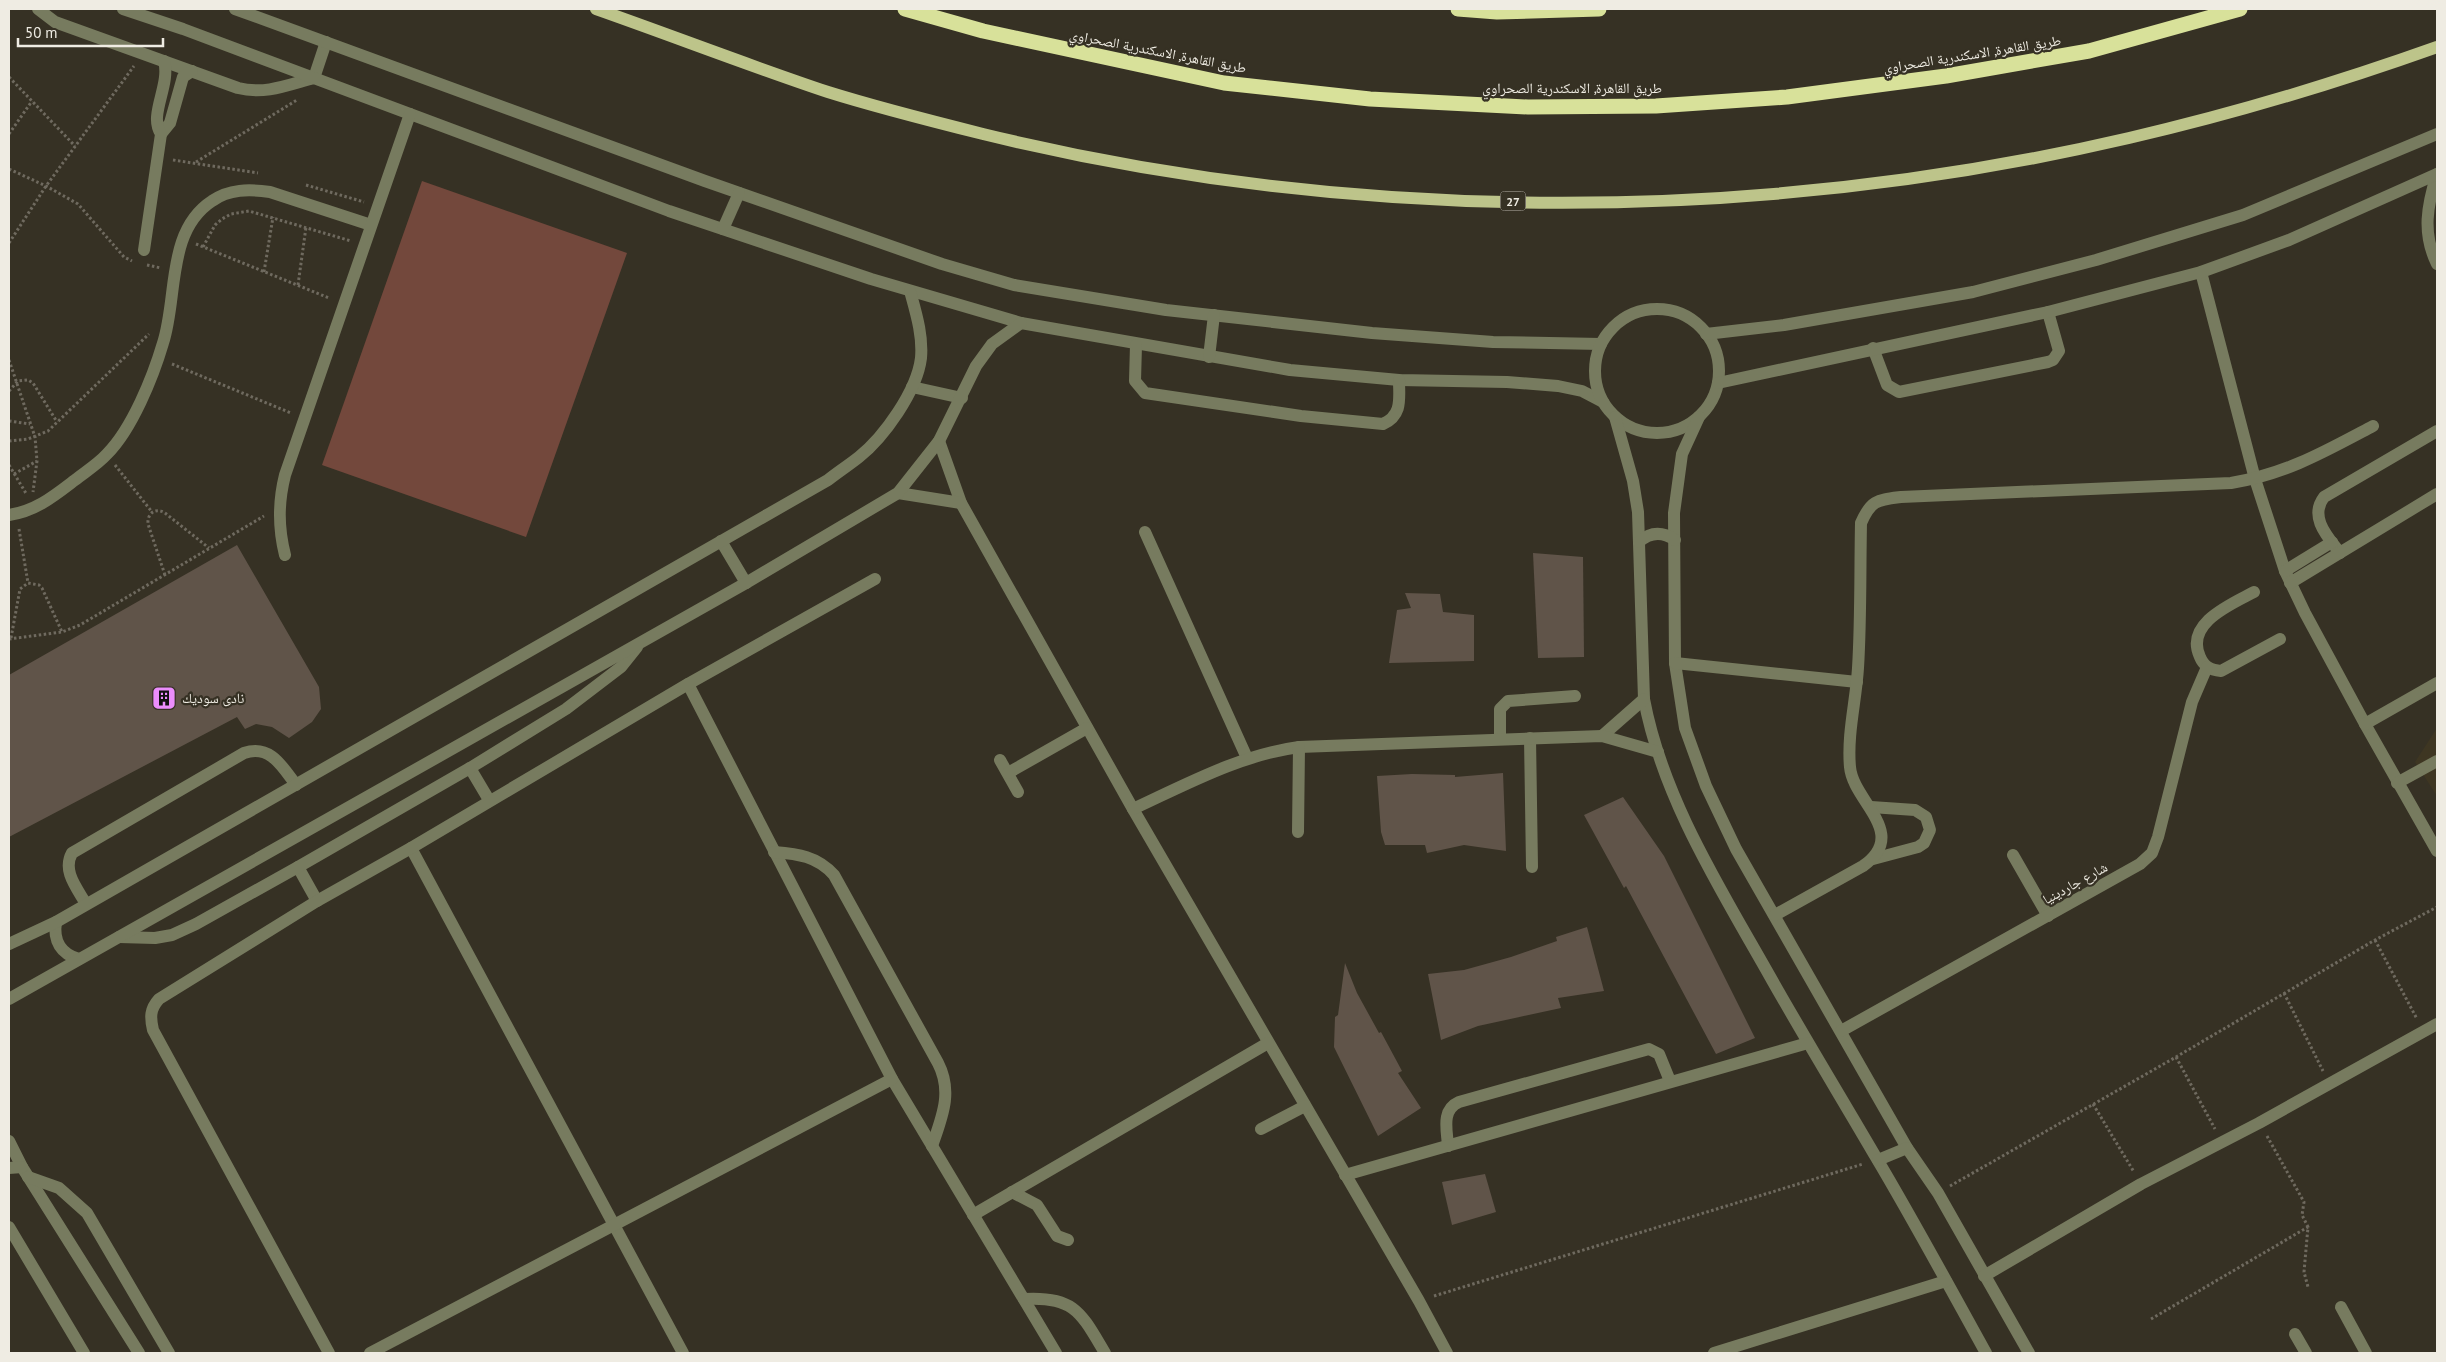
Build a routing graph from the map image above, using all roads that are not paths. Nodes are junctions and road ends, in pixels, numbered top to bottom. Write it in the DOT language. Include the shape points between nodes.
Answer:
graph roads {
  1 [pos="38,9"];
  2 [pos="123,9"];
  3 [pos="235,9"];
  4 [pos="596,9"];
  5 [pos="904,9"];
  6 [pos="1458,9"];
  7 [pos="1599,9"];
  8 [pos="2240,9"];
  9 [pos="326,42"];
  10 [pos="2437,48"];
  11 [pos="164,61"];
  12 [pos="192,71"];
  13 [pos="314,78"];
  14 [pos="410,114"];
  15 [pos="161,134"];
  16 [pos="2437,134"];
  17 [pos="2437,174"];
  18 [pos="739,193"];
  19 [pos="371,225"];
  20 [pos="723,229"];
  21 [pos="144,250"];
  22 [pos="2437,264"];
  23 [pos="2201,272"];
  24 [pos="910,290"];
  25 [pos="2048,312"];
  26 [pos="1214,315"];
  27 [pos="1021,323"];
  28 [pos="1706,334"];
  29 [pos="1136,344"];
  30 [pos="1600,344"];
  31 [pos="1873,348"];
  32 [pos="1209,357"];
  33 [pos="1398,380"];
  34 [pos="1718,382"];
  35 [pos="912,387"];
  36 [pos="962,398"];
  37 [pos="1602,402"];
  38 [pos="1614,417"];
  39 [pos="1699,417"];
  40 [pos="2373,426"];
  41 [pos="2437,431"];
  42 [pos="939,440"];
  43 [pos="2255,479"];
  44 [pos="898,493"];
  45 [pos="2437,494"];
  46 [pos="961,503"];
  47 [pos="12,514"];
  48 [pos="1145,532"];
  49 [pos="1675,540"];
  50 [pos="721,541"];
  51 [pos="1639,542"];
  52 [pos="2332,542"];
  53 [pos="2340,553"];
  54 [pos="285,555"];
  55 [pos="2285,571"];
  56 [pos="875,579"];
  57 [pos="746,583"];
  58 [pos="2290,583"];
  59 [pos="2254,592"];
  60 [pos="2280,639"];
  61 [pos="642,641"];
  62 [pos="1675,663"];
  63 [pos="2207,667"];
  64 [pos="1857,682"];
  65 [pos="2437,683"];
  66 [pos="688,684"];
  67 [pos="1575,696"];
  68 [pos="1644,699"];
  69 [pos="2365,724"];
  70 [pos="1087,728"];
  71 [pos="1602,736"];
  72 [pos="1530,738"];
  73 [pos="1500,739"];
  74 [pos="1299,747"];
  75 [pos="1658,752"];
  76 [pos="1247,758"];
  77 [pos="1000,760"];
  78 [pos="2437,761"];
  79 [pos="470,768"];
  80 [pos="1008,773"];
  81 [pos="2397,784"];
  82 [pos="296,785"];
  83 [pos="1018,792"];
  84 [pos="489,800"];
  85 [pos="1871,808"];
  86 [pos="1133,809"];
  87 [pos="1298,832"];
  88 [pos="411,848"];
  89 [pos="2437,851"];
  90 [pos="774,852"];
  91 [pos="2013,855"];
  92 [pos="1873,859"];
  93 [pos="298,867"];
  94 [pos="1532,867"];
  95 [pos="317,901"];
  96 [pos="86,904"];
  97 [pos="1775,915"];
  98 [pos="2048,916"];
  99 [pos="56,922"];
  100 [pos="119,937"];
  101 [pos="9,944"];
  102 [pos="79,959"];
  103 [pos="9,999"];
  104 [pos="2437,1024"];
  105 [pos="1841,1031"];
  106 [pos="1268,1043"];
  107 [pos="1808,1043"];
  108 [pos="892,1079"];
  109 [pos="1670,1081"];
  110 [pos="1305,1106"];
  111 [pos="1261,1128"];
  112 [pos="9,1141"];
  113 [pos="932,1146"];
  114 [pos="1448,1146"];
  115 [pos="1907,1148"];
  116 [pos="1878,1160"];
  117 [pos="20,1171"];
  118 [pos="1345,1175"];
  119 [pos="1012,1192"];
  120 [pos="973,1215"];
  121 [pos="615,1225"];
  122 [pos="9,1227"];
  123 [pos="1068,1240"];
  124 [pos="1984,1276"];
  125 [pos="1946,1281"];
  126 [pos="1024,1299"];
  127 [pos="2341,1307"];
  128 [pos="2295,1334"];
  129 [pos="84,1353"];
  130 [pos="139,1353"];
  131 [pos="169,1353"];
  132 [pos="329,1353"];
  133 [pos="370,1353"];
  134 [pos="683,1353"];
  135 [pos="1056,1353"];
  136 [pos="1105,1353"];
  137 [pos="1447,1353"];
  138 [pos="1714,1353"];
  139 [pos="1986,1353"];
  140 [pos="2029,1353"];
  141 [pos="2306,1353"];
  142 [pos="2366,1353"];
  1 -- 11 [label="street" via="55,22"];
  2 -- 13 [label="street"];
  3 -- 9 [label="street"];
  4 -- 10 [label="main road, 27" via="831,92 989,135 1149,168 1229,180 1391,196 1482,201 1635,201 1716,197 1880,182 1962,170 2207,120 2305,92"];
  5 -- 8 [label="highway, طريق القاهرة, الاسكندرية الصحراوي" via="982,31 1224,83 1370,99 1528,107 1656,106 1787,97 1946,76 2088,51"];
  6 -- 7 [label="highway" via="1497,12"];
  9 -- 13 [label="street"];
  9 -- 18 [label="street"];
  11 -- 12 [label="street"];
  11 -- 15 [label="street" via="166,80 156,121"];
  12 -- 13 [label="street" via="257,92"];
  12 -- 15 [label="street" via="182,77 170,123"];
  13 -- 14 [label="street"];
  14 -- 19 [label="street"];
  14 -- 20 [label="street"];
  15 -- 21 [label="street"];
  16 -- 28 [label="street" via="2243,215 2096,260 1974,292 1794,323"];
  17 -- 22 [label="street" via="2429,199 2426,225"];
  17 -- 23 [label="street" via="2289,240"];
  18 -- 20 [label="street"];
  18 -- 26 [label="street" via="942,264 1014,285"];
  19 -- 47 [label="street" via="270,192 242,190 216,198 204,206 194,216 182,238 171,313 158,358 134,416 107,455 47,502"];
  19 -- 54 [label="street" via="285,475 279,507"];
  20 -- 24 [label="street"];
  23 -- 25 [label="street"];
  23 -- 43 [label="street"];
  24 -- 27 [label="street"];
  24 -- 35 [label="street" via="921,329 921,359"];
  25 -- 31 [label="street"];
  25 -- 31 [label="street" via="2059,351 2053,360 2039,364 1899,392 1887,386"];
  26 -- 30 [label="street" via="1493,342"];
  26 -- 32 [label="street"];
  27 -- 29 [label="street"];
  27 -- 36 [label="street" via="992,344 976,366"];
  28 -- 30 [label="street" via="1682,315 1661,309 1639,312 1620,321"];
  28 -- 34 [label="street" via="1715,349"];
  29 -- 32 [label="street"];
  29 -- 33 [label="street" via="1135,382 1145,393 1245,409 1384,424 1391,421 1399,407"];
  30 -- 37 [label="street" via="1594,373"];
  31 -- 34 [label="street"];
  32 -- 33 [label="street" via="1290,370"];
  33 -- 37 [label="street" via="1558,386 1582,392"];
  34 -- 39 [label="street" via="1711,401"];
  35 -- 36 [label="street"];
  35 -- 50 [label="street" via="889,425 860,456 828,480"];
  36 -- 42 [label="street"];
  37 -- 38 [label="street"];
  38 -- 39 [label="street" via="1630,427 1648,432 1675,430"];
  38 -- 51 [label="street" via="1633,481"];
  39 -- 49 [label="street" via="1682,454 1674,513"];
  40 -- 43 [label="street" via="2303,463"];
  41 -- 52 [label="street" via="2324,497 2317,515"];
  42 -- 44 [label="street"];
  42 -- 46 [label="street"];
  43 -- 55 [label="street"];
  43 -- 64 [label="street" via="2231,483 1879,499 1868,508 1861,523"];
  44 -- 46 [label="street"];
  44 -- 57 [label="street"];
  45 -- 53 [label="street"];
  46 -- 70 [label="street"];
  48 -- 76 [label="street"];
  49 -- 51 [label="street" via="1656,533"];
  49 -- 62 [label="street"];
  50 -- 57 [label="street"];
  50 -- 82 [label="street"];
  51 -- 68 [label="street"];
  52 -- 53 [label="street"];
  52 -- 55 [label="street"];
  53 -- 58 [label="street"];
  55 -- 58 [label="street"];
  56 -- 66 [label="street"];
  57 -- 61 [label="street"];
  58 -- 69 [label="street"];
  59 -- 63 [label="street" via="2220,610 2206,622 2199,637 2198,654"];
  60 -- 63 [label="street" via="2228,668 2214,670"];
  61 -- 79 [label="street" via="621,667 600,685"];
  61 -- 100 [label="street"];
  62 -- 64 [label="street"];
  62 -- 97 [label="street" via="1685,728 1706,786 1736,849"];
  63 -- 98 [label="street, شارع جاردينيا" via="2192,702 2152,853 2140,864"];
  64 -- 85 [label="street" via="1850,769 1857,788"];
  65 -- 69 [label="street"];
  66 -- 84 [label="street"];
  66 -- 90 [label="street"];
  67 -- 73 [label="street" via="1508,701 1500,709"];
  68 -- 71 [label="street"];
  68 -- 75 [label="street"];
  69 -- 81 [label="street"];
  70 -- 80 [label="street"];
  70 -- 86 [label="street"];
  71 -- 72 [label="street"];
  71 -- 75 [label="street"];
  72 -- 73 [label="street"];
  72 -- 94 [label="street"];
  73 -- 74 [label="street"];
  74 -- 76 [label="street"];
  74 -- 87 [label="street"];
  75 -- 107 [label="street" via="1678,803 1726,898"];
  76 -- 86 [label="street"];
  77 -- 80 [label="street"];
  78 -- 81 [label="street"];
  79 -- 84 [label="street"];
  79 -- 93 [label="street"];
  80 -- 83 [label="street"];
  81 -- 89 [label="street"];
  82 -- 96 [label="street"];
  82 -- 96 [label="street" via="277,759 265,752 250,751 235,758 72,853 67,866"];
  84 -- 88 [label="street"];
  85 -- 92 [label="street" via="1879,820 1881,836"];
  85 -- 92 [label="street" via="1915,810 1926,817 1930,830 1924,843 1918,847"];
  86 -- 106 [label="street"];
  88 -- 95 [label="street"];
  88 -- 121 [label="street"];
  90 -- 108 [label="street"];
  90 -- 113 [label="street" via="806,855 834,874 944,1074 947,1096"];
  91 -- 98 [label="street"];
  92 -- 97 [label="street"];
  93 -- 95 [label="street"];
  93 -- 100 [label="street" via="172,935"];
  95 -- 132 [label="street" via="159,999 151,1013 153,1030"];
  96 -- 99 [label="street"];
  97 -- 105 [label="street"];
  98 -- 105 [label="street, شارع جاردينيا"];
  99 -- 101 [label="street"];
  99 -- 102 [label="street" via="59,946"];
  100 -- 102 [label="street"];
  102 -- 103 [label="street"];
  104 -- 124 [label="street" via="2141,1184"];
  105 -- 115 [label="street"];
  106 -- 110 [label="street"];
  106 -- 119 [label="street"];
  107 -- 109 [label="street"];
  107 -- 116 [label="street"];
  108 -- 113 [label="street"];
  108 -- 121 [label="street"];
  109 -- 114 [label="street"];
  109 -- 114 [label="street" via="1659,1054 1649,1049 1459,1102 1446,1113"];
  110 -- 111 [label="street"];
  110 -- 118 [label="street"];
  112 -- 117 [label="street"];
  113 -- 120 [label="street"];
  114 -- 118 [label="street"];
  115 -- 116 [label="street"];
  115 -- 124 [label="street" via="1938,1193"];
  116 -- 125 [label="street"];
  117 -- 130 [label="street"];
  117 -- 131 [label="street" via="59,1188 87,1213"];
  118 -- 137 [label="street"];
  119 -- 120 [label="street"];
  119 -- 123 [label="street" via="1037,1205 1057,1236"];
  120 -- 126 [label="street"];
  121 -- 133 [label="street"];
  121 -- 134 [label="street"];
  122 -- 129 [label="street"];
  124 -- 140 [label="street"];
  125 -- 138 [label="street"];
  125 -- 139 [label="street"];
  126 -- 135 [label="street"];
  126 -- 136 [label="street" via="1044,1298 1066,1304 1082,1315"];
  127 -- 142 [label="street"];
  128 -- 141 [label="street"];
}
